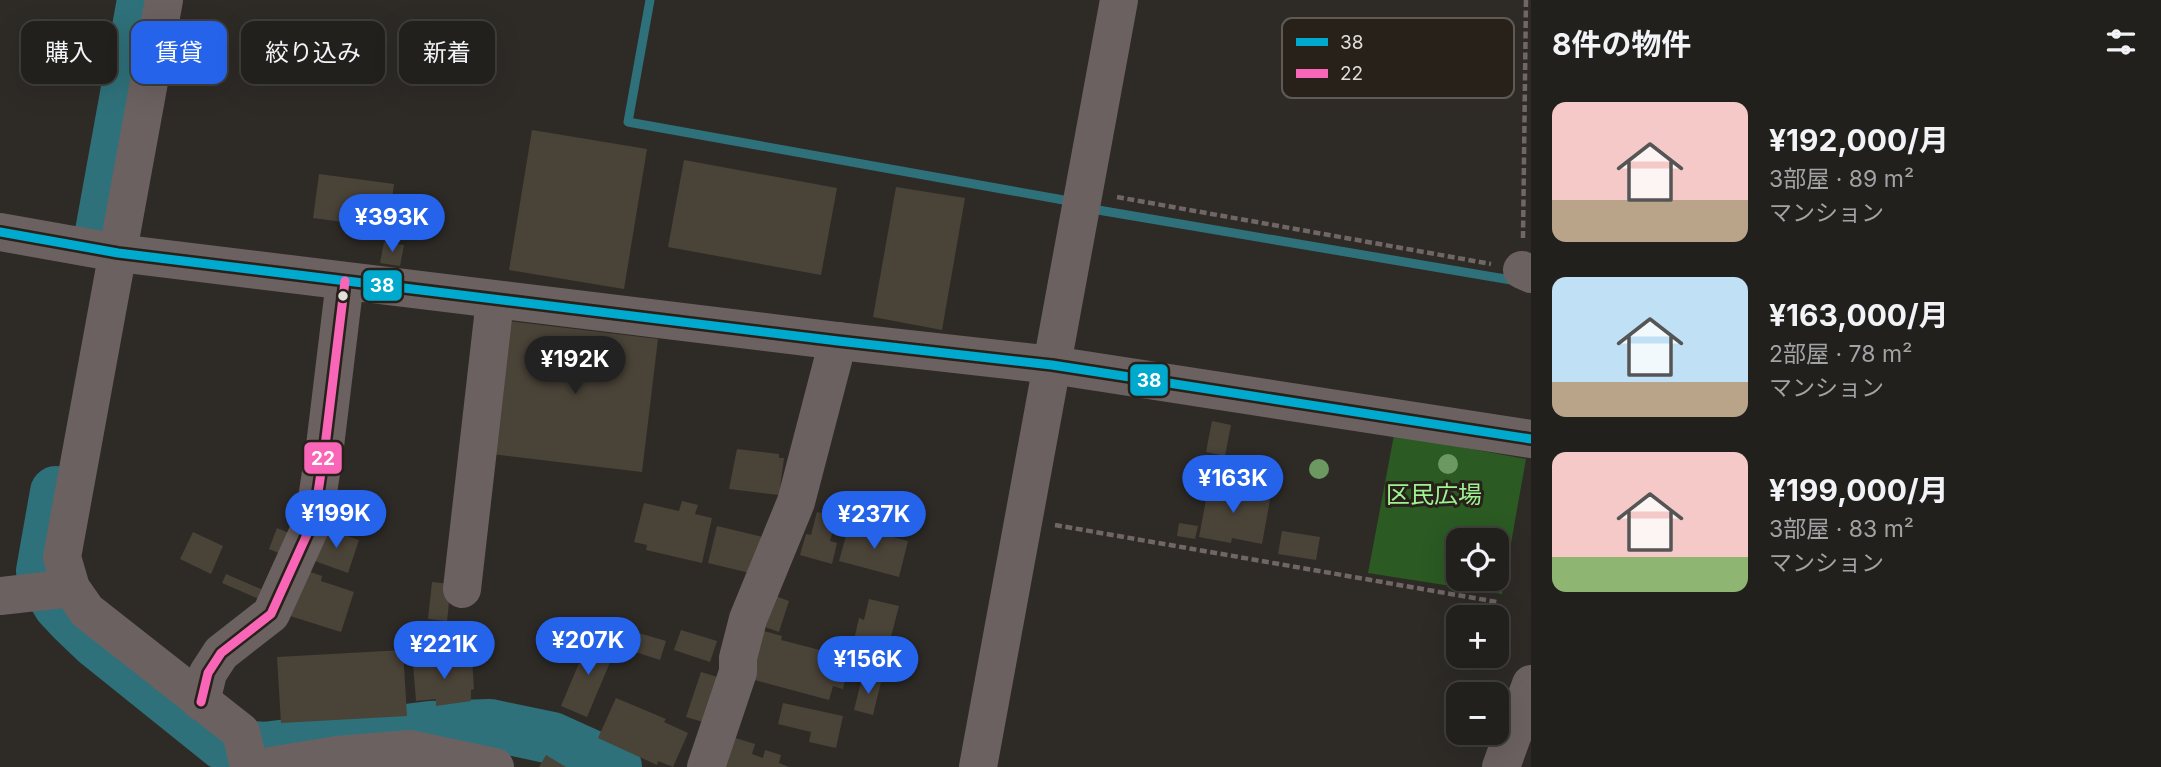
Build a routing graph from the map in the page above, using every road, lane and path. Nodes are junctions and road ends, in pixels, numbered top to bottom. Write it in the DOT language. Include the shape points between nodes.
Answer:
graph roads {
  1 [pos="164,0"];
  2 [pos="1119,0"];
  3 [pos="1526,0"];
  4 [pos="1085,191"];
  5 [pos="0,232"];
  6 [pos="118,253"];
  7 [pos="1527,272"];
  8 [pos="345,281"];
  9 [pos="495,300"];
  10 [pos="838,341"];
  11 [pos="1052,365"];
  12 [pos="1531,439"];
  13 [pos="1023,520"];
  14 [pos="462,589"];
  15 [pos="58,590"];
  16 [pos="0,596"];
  17 [pos="1497,602"];
  18 [pos="1531,684"];
  19 [pos="201,702"];
  20 [pos="245,750"];
  21 [pos="264,767"];
  22 [pos="495,767"];
  23 [pos="706,767"];
  24 [pos="978,767"];
  25 [pos="1501,767"];
  1 -- 6 [label="street"];
  2 -- 4 [label="street"];
  3 -- 7 [label="path"];
  4 -- 7 [label="path"];
  4 -- 11 [label="street"];
  5 -- 6 [label="street"];
  6 -- 8 [label="street"];
  6 -- 15 [label="street"];
  8 -- 9 [label="street"];
  8 -- 19 [label="street" via="314,519 271,614 221,653 208,673"];
  9 -- 10 [label="street"];
  9 -- 14 [label="street"];
  10 -- 11 [label="street"];
  10 -- 23 [label="street" via="796,502 748,618 738,672"];
  11 -- 12 [label="street"];
  11 -- 13 [label="street"];
  13 -- 17 [label="path"];
  13 -- 24 [label="street"];
  15 -- 16 [label="street"];
  15 -- 19 [label="street"];
  18 -- 25 [label="street"];
  19 -- 20 [label="street"];
  21 -- 22 [label="street" via="411,749"];
}
